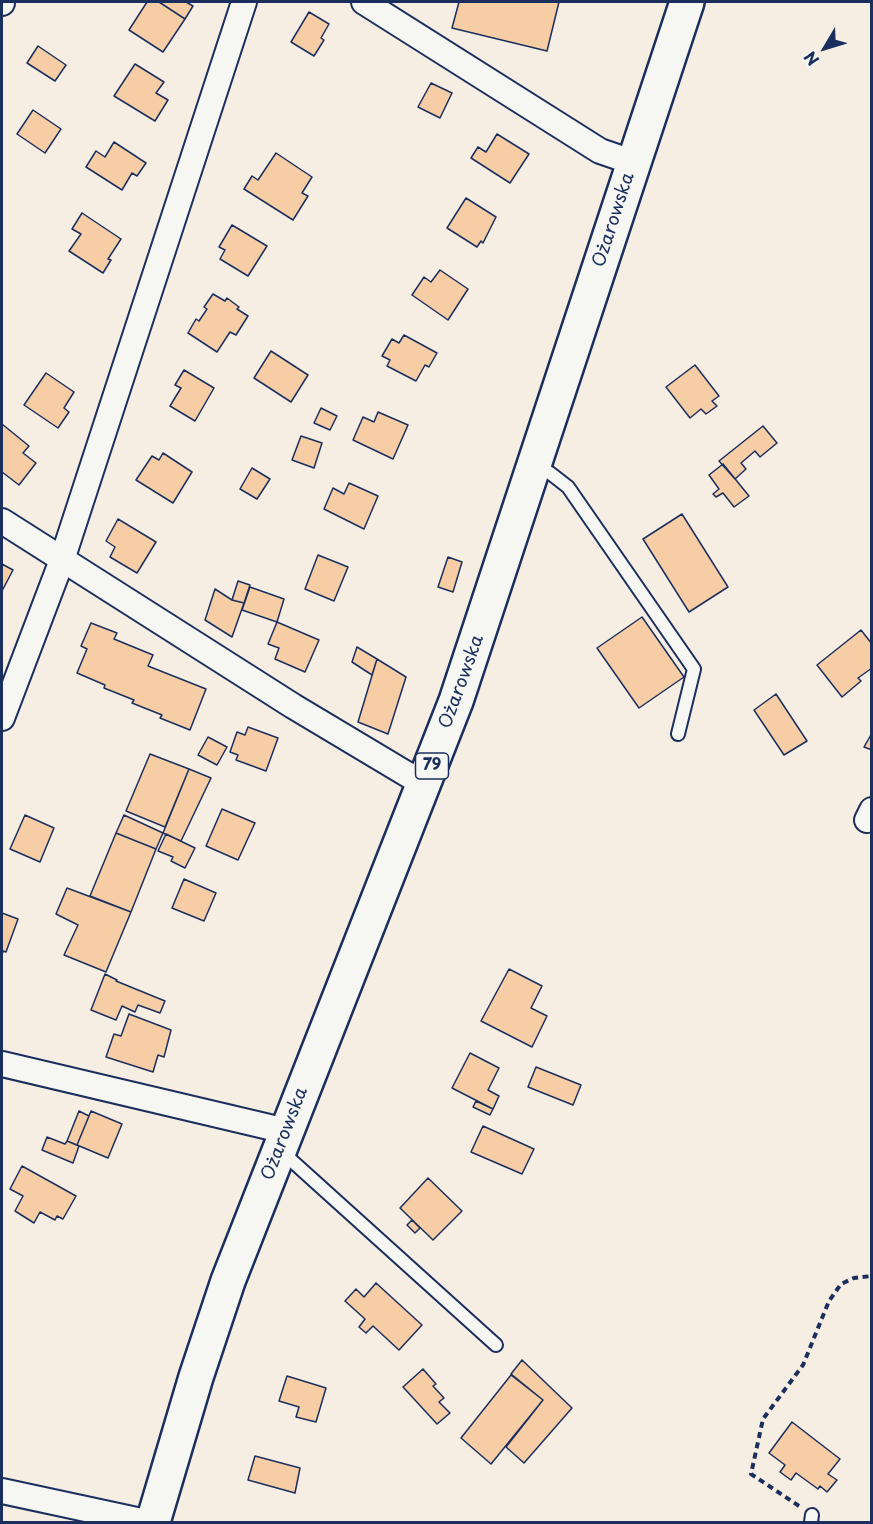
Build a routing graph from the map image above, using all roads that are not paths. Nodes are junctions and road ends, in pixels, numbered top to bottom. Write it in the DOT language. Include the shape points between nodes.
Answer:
graph roads {
  1 [pos="243,2"];
  2 [pos="364,2"];
  3 [pos="687,2"];
  4 [pos="632,162"];
  5 [pos="535,465"];
  6 [pos="2,521"];
  7 [pos="62,560"];
  8 [pos="2,718"];
  9 [pos="678,734"];
  10 [pos="425,785"];
  11 [pos="2,1064"];
  12 [pos="283,1140"];
  13 [pos="496,1346"];
  14 [pos="2,1491"];
  15 [pos="146,1522"];
  16 [pos="153,1522"];
  1 -- 7 [label="street"];
  2 -- 4 [label="street" via="600,151"];
  3 -- 4 [label="main road, Ożarowska / 79"];
  4 -- 5 [label="main road, Ożarowska / 79"];
  5 -- 9 [label="lane" via="568,487 694,669"];
  5 -- 10 [label="main road, Ożarowska / 79"];
  6 -- 7 [label="street"];
  7 -- 8 [label="street"];
  7 -- 10 [label="street"];
  10 -- 12 [label="main road, Ożarowska / 79"];
  11 -- 12 [label="street"];
  12 -- 13 [label="lane"];
  12 -- 16 [label="main road, Ożarowska / 79" via="211,1331"];
  14 -- 15 [label="street"];
}
